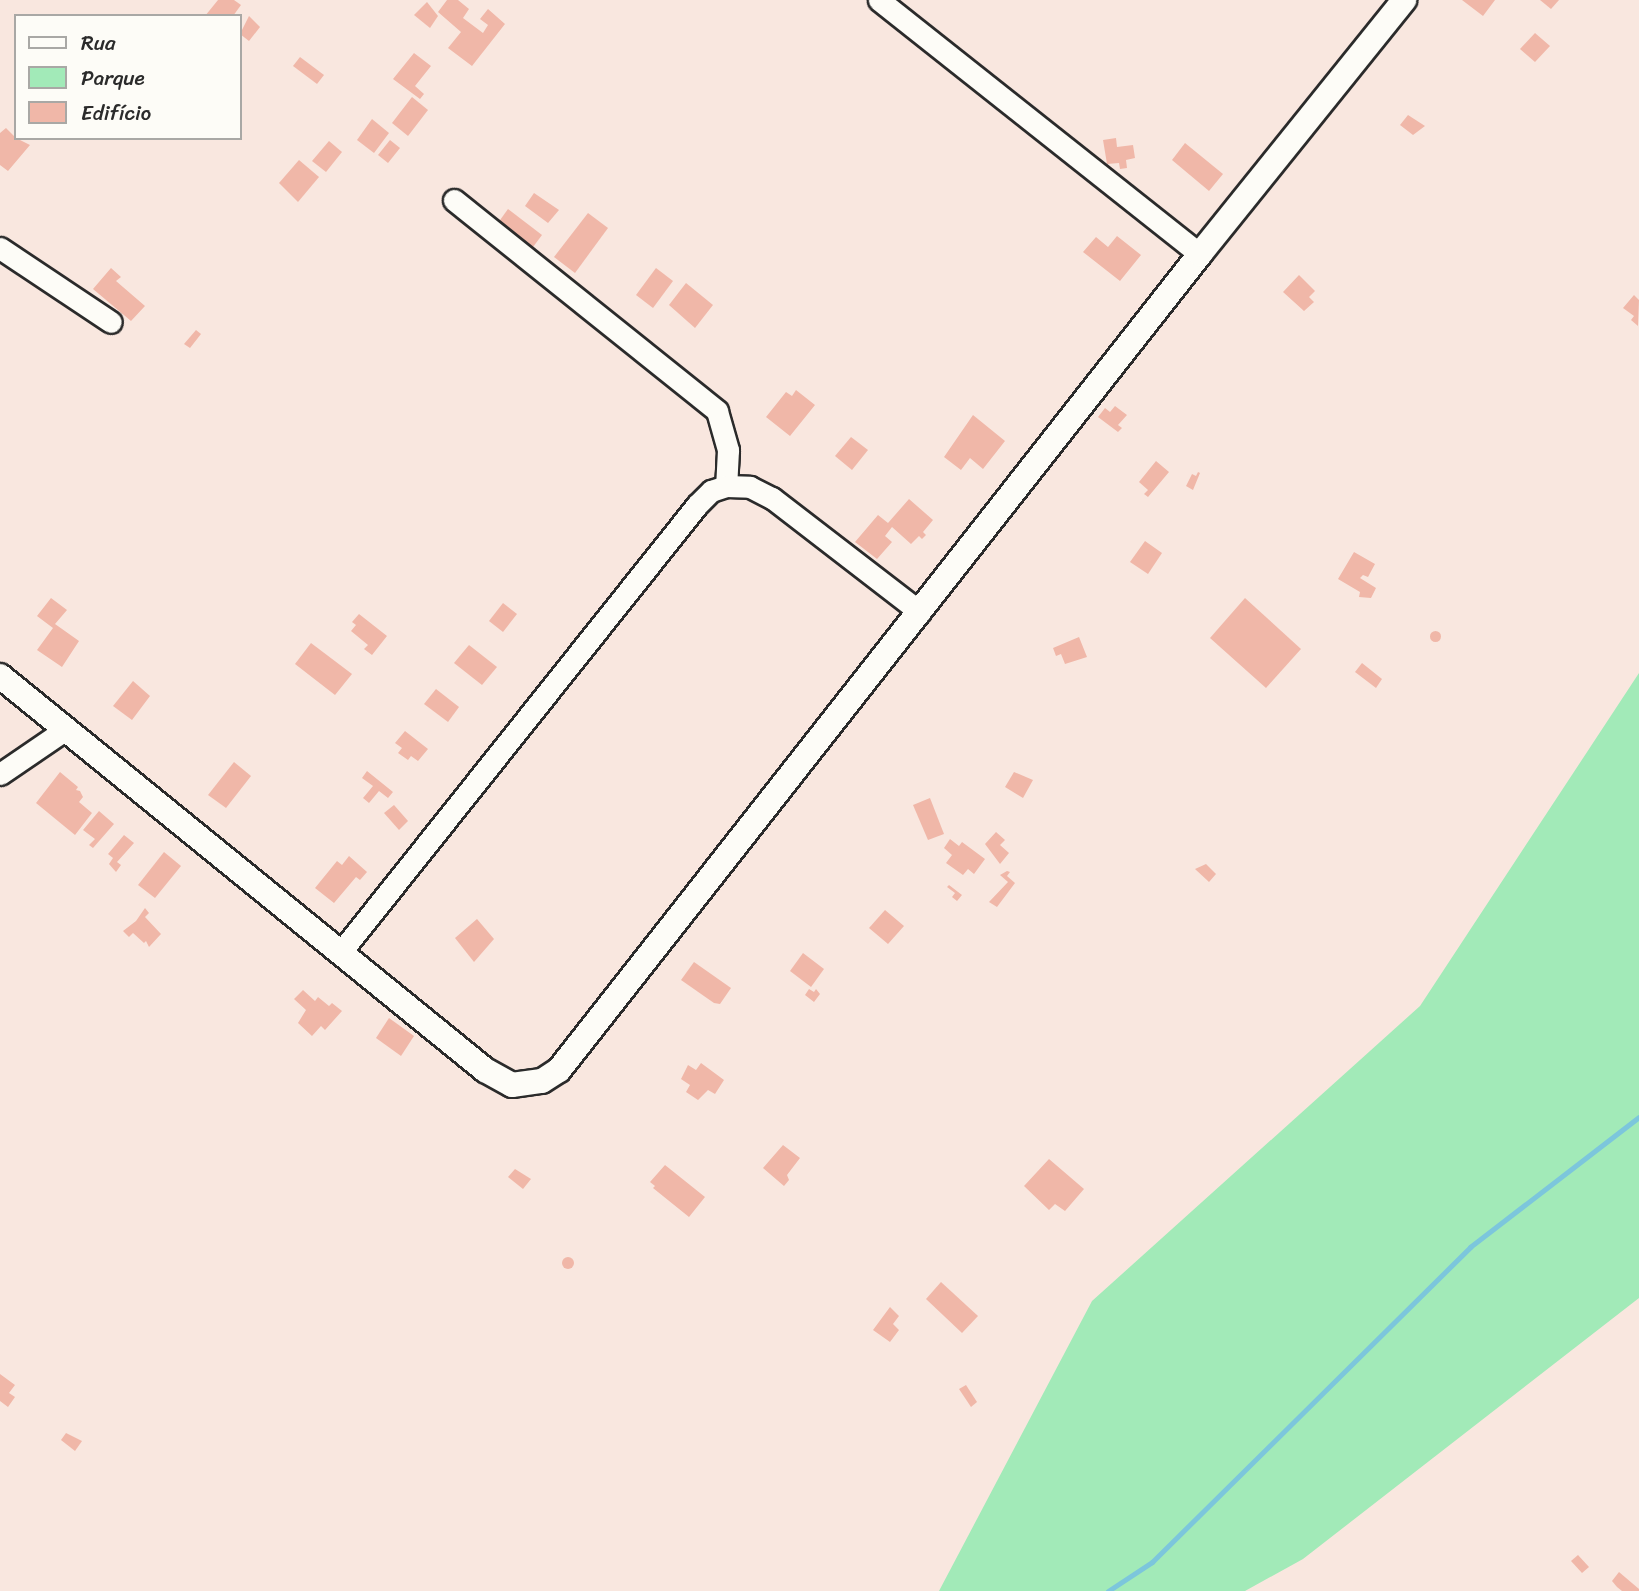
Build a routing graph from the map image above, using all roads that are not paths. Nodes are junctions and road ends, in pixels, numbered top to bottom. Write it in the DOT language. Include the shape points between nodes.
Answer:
graph roads {
  1 [pos="879,0"];
  2 [pos="1404,0"];
  3 [pos="454,200"];
  4 [pos="0,248"];
  5 [pos="1200,254"];
  6 [pos="111,322"];
  7 [pos="726,486"];
  8 [pos="920,612"];
  9 [pos="0,676"];
  10 [pos="65,729"];
  11 [pos="0,774"];
  12 [pos="340,953"];
  1 -- 5 [label="street"];
  2 -- 5 [label="street"];
  3 -- 7 [label="street" via="718,411 728,450"];
  4 -- 6 [label="street"];
  5 -- 8 [label="street"];
  7 -- 8 [label="street" via="750,487 772,498"];
  7 -- 12 [label="street" via="697,505"];
  8 -- 12 [label="street" via="559,1070 542,1081 512,1085 499,1080"];
  9 -- 10 [label="street"];
  10 -- 11 [label="street"];
  10 -- 12 [label="street"];
}
